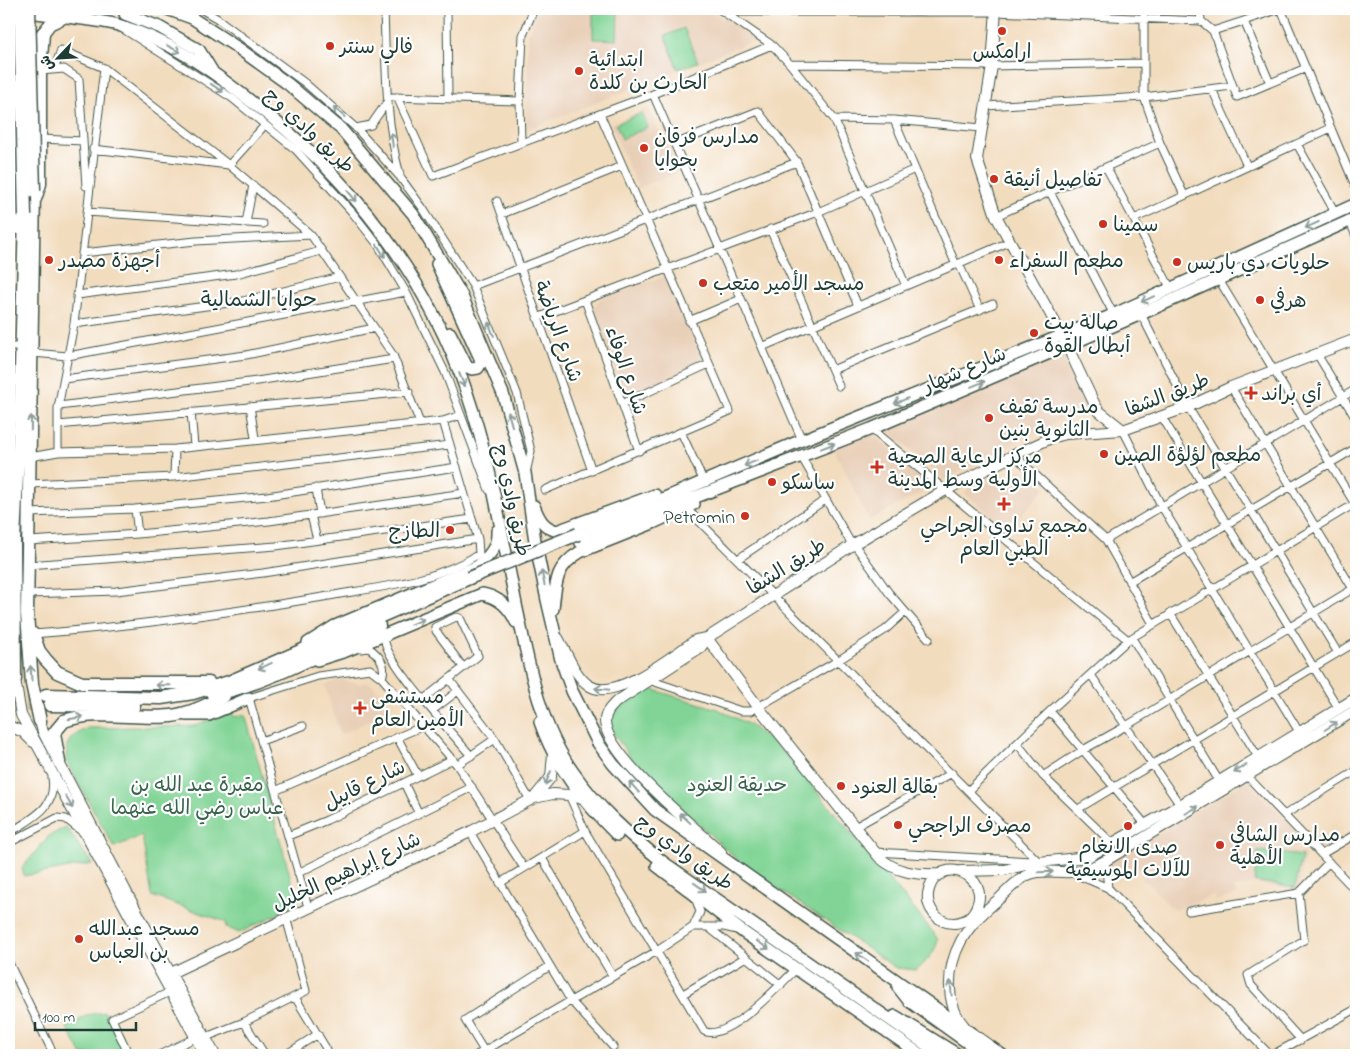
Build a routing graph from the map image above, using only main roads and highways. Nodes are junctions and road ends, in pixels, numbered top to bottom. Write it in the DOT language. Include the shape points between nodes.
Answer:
graph roads {
  1 [pos="20,9"];
  2 [pos="29,9"];
  3 [pos="124,9"];
  4 [pos="167,9"];
  5 [pos="9,11"];
  6 [pos="65,17"];
  7 [pos="11,31"];
  8 [pos="43,33"];
  9 [pos="215,76"];
  10 [pos="11,93"];
  11 [pos="12,132"];
  12 [pos="13,177"];
  13 [pos="34,197"];
  14 [pos="1356,204"];
  15 [pos="17,217"];
  16 [pos="1353,220"];
  17 [pos="427,237"];
  18 [pos="401,260"];
  19 [pos="1065,341"];
  20 [pos="21,349"];
  21 [pos="15,378"];
  22 [pos="15,407"];
  23 [pos="14,434"];
  24 [pos="19,458"];
  25 [pos="742,478"];
  26 [pos="526,480"];
  27 [pos="704,482"];
  28 [pos="13,486"];
  29 [pos="496,506"];
  30 [pos="12,509"];
  31 [pos="650,510"];
  32 [pos="11,542"];
  33 [pos="471,582"];
  34 [pos="27,613"];
  35 [pos="552,621"];
  36 [pos="523,636"];
  37 [pos="14,649"];
  38 [pos="289,655"];
  39 [pos="306,661"];
  40 [pos="9,663"];
  41 [pos="527,664"];
  42 [pos="15,679"];
  43 [pos="232,686"];
  44 [pos="248,698"];
  45 [pos="48,700"];
  46 [pos="172,716"];
  47 [pos="40,721"];
  48 [pos="55,766"];
  49 [pos="886,973"];
  50 [pos="868,1003"];
  51 [pos="921,1055"];
  52 [pos="942,1055"];
  53 [pos="958,1055"];
  54 [pos="985,1055"];
  55 [pos="1002,1055"];
  1 -- 15 [label="highway, bridge"];
  2 -- 13 [label="highway, bridge"];
  3 -- 9 [label="main road" via="124,14 160,27 199,50"];
  4 -- 17 [label="main road, طريق وادي وج" via="192,18 238,48 288,84 341,129 413,214"];
  5 -- 6 [label="main road, طريق وادي وج"];
  6 -- 8 [label="main road" via="50,24"];
  6 -- 9 [label="main road, طريق وادي وج, one-way" via="117,24 162,43"];
  7 -- 10 [label="highway"];
  8 -- 13 [label="highway" via="40,184"];
  9 -- 18 [label="main road, طريق وادي وج, one-way" via="287,128 340,181"];
  10 -- 11 [label="highway"];
  11 -- 12 [label="highway"];
  12 -- 15 [label="highway"];
  13 -- 20 [label="highway"];
  14 -- 19 [label="main road, شارع شهار, one-way" via="1114,315"];
  15 -- 20 [label="highway" via="22,292"];
  16 -- 19 [label="main road, شارع شهار" via="1141,314"];
  17 -- 18 [label="main road" via="480,358 478,368 467,367 423,280"];
  26 -- 17 [label="main road, طريق وادي وج, one-way" via="503,394 461,294"];
  18 -- 29 [label="main road, طريق وادي وج, one-way" via="443,334 467,393"];
  25 -- 19 [label="main road, شارع شهار, one-way" via="871,429"];
  19 -- 27 [label="main road, شارع شهار, one-way" via="802,440"];
  20 -- 21 [label="highway"];
  24 -- 20 [label="highway, one-way"];
  21 -- 22 [label="highway"];
  22 -- 23 [label="highway"];
  23 -- 24 [label="highway"];
  24 -- 28 [label="highway"];
  24 -- 34 [label="highway" via="30,484"];
  25 -- 31 [label="main road, شارع شهار"];
  25 -- 35 [label="main road" via="686,508 570,558 556,578"];
  26 -- 27 [label="main road" via="539,518 547,528 557,531 695,480"];
  35 -- 26 [label="main road, طريق وادي وج, one-way"];
  27 -- 31 [label="main road, شارع شهار"];
  28 -- 30 [label="highway"];
  29 -- 36 [label="main road, طريق وادي وج"];
  29 -- 38 [label="main road" via="498,539 489,556 478,566 335,626"];
  30 -- 32 [label="highway"];
  31 -- 33 [label="highway, bridge"];
  32 -- 37 [label="highway"];
  33 -- 38 [label="highway"];
  33 -- 39 [label="highway"];
  43 -- 34 [label="highway, one-way" via="82,683 57,672 46,660 39,651"];
  47 -- 34 [label="highway, one-way" via="32,684"];
  49 -- 35 [label="main road, طريق وادي وج, one-way" via="655,810 598,743 572,691"];
  39 -- 36 [label="main road, one-way" via="346,652 482,594 494,596 503,603 513,614"];
  36 -- 41 [label="main road, طريق وادي وج"];
  37 -- 40 [label="highway"];
  37 -- 42 [label="highway"];
  38 -- 43 [label="highway, one-way"];
  39 -- 43 [label="highway"];
  41 -- 50 [label="main road, طريق وادي وج, one-way" via="541,708 571,770 622,830 663,862"];
  41 -- 51 [label="main road, one-way" via="535,708 553,754 582,799 621,839 743,932"];
  43 -- 45 [label="highway" via="161,698"];
  43 -- 46 [label="highway" via="202,708"];
  44 -- 46 [label="main road" via="208,715"];
  48 -- 46 [label="highway, one-way" via="54,733 64,721 98,715"];
  49 -- 54 [label="main road" via="909,1001"];
  49 -- 55 [label="main road, طريق وادي وج"];
  50 -- 52 [label="main road, طريق وادي وج"];
  50 -- 53 [label="main road" via="907,1021"];
}
